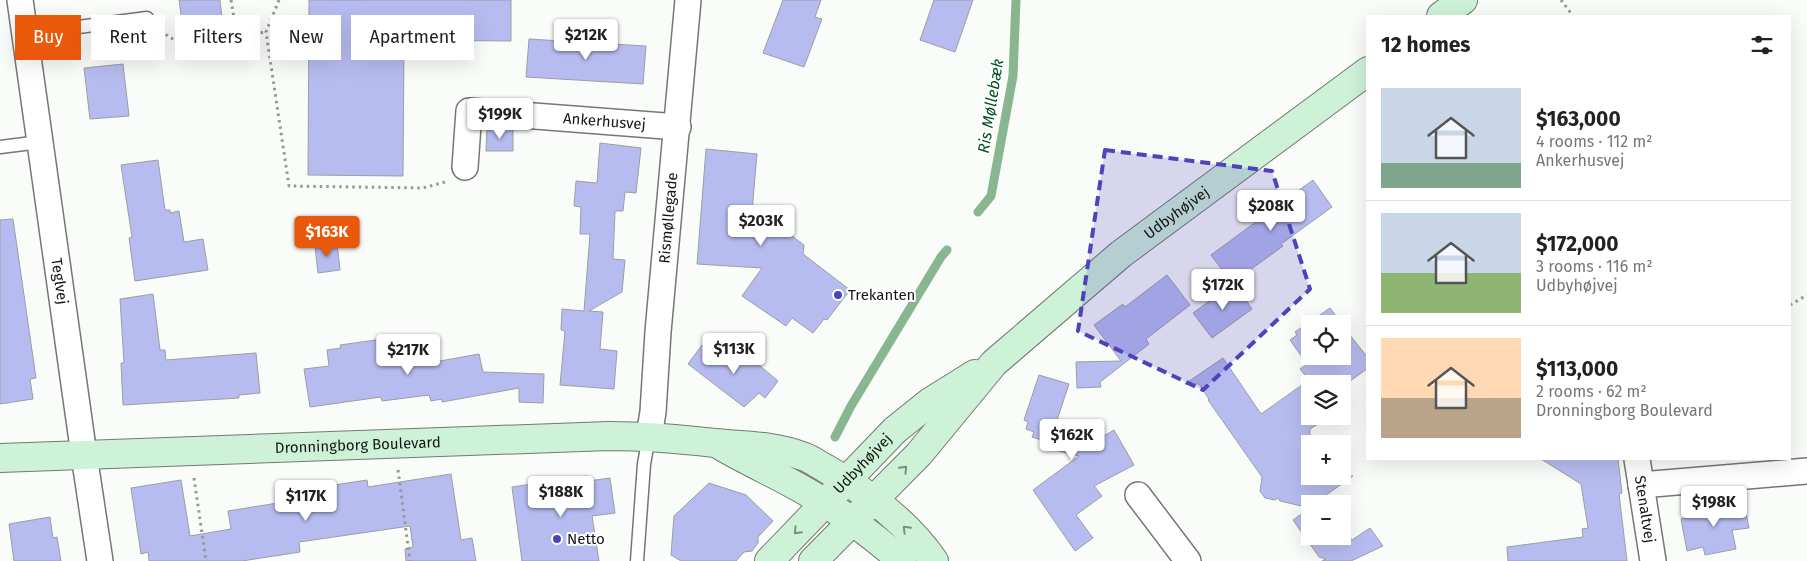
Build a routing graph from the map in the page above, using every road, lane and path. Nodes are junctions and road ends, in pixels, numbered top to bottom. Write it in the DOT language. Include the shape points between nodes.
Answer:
graph roads {
  1 [pos="20,0"];
  2 [pos="231,0"];
  3 [pos="280,0"];
  4 [pos="688,0"];
  5 [pos="1463,0"];
  6 [pos="1561,0"];
  7 [pos="22,15"];
  8 [pos="233,15"];
  9 [pos="1442,15"];
  10 [pos="1572,15"];
  11 [pos="266,32"];
  12 [pos="260,33"];
  13 [pos="29,60"];
  14 [pos="1366,72"];
  15 [pos="678,127"];
  16 [pos="40,142"];
  17 [pos="0,148"];
  18 [pos="465,167"];
  19 [pos="1807,295"];
  20 [pos="1791,304"];
  21 [pos="994,363"];
  22 [pos="649,436"];
  23 [pos="715,443"];
  24 [pos="396,445"];
  25 [pos="193,452"];
  26 [pos="84,455"];
  27 [pos="0,458"];
  28 [pos="1637,460"];
  29 [pos="1807,471"];
  30 [pos="846,480"];
  31 [pos="1641,484"];
  32 [pos="1138,494"];
  33 [pos="874,500"];
  34 [pos="825,502"];
  35 [pos="853,522"];
  36 [pos="931,560"];
  37 [pos="100,561"];
  38 [pos="206,561"];
  39 [pos="410,561"];
  40 [pos="638,561"];
  41 [pos="769,561"];
  42 [pos="813,561"];
  43 [pos="902,561"];
  44 [pos="1188,561"];
  45 [pos="1653,561"];
  1 -- 7 [label="street, Teglvej"];
  2 -- 8 [label="path"];
  3 -- 11 [label="path"];
  4 -- 15 [label="street, Rismøllegade"];
  5 -- 9 [label="street"];
  6 -- 10 [label="path"];
  11 -- 12 [label="path"];
  11 -- 18 [label="path" via="289,186 423,188 448,181"];
  13 -- 16 [label="street, Teglvej"];
  14 -- 21 [label="street, Udbyhøjvej" via="1121,254"];
  15 -- 18 [label="street, Ankerhusvej" via="470,111"];
  15 -- 22 [label="street, Rismøllegade"];
  16 -- 17 [label="lane"];
  16 -- 26 [label="street, Teglvej"];
  19 -- 20 [label="path"];
  21 -- 30 [label="street, Udbyhøjvej" via="930,402 895,430"];
  33 -- 21 [label="street, Udbyhøjvej, one-way" via="919,454"];
  22 -- 23 [label="street, Dronningborg Boulevard"];
  22 -- 24 [label="street, Dronningborg Boulevard"];
  22 -- 40 [label="lane" via="644,464"];
  23 -- 30 [label="street, Dronningborg Boulevard" via="768,447 803,456"];
  23 -- 34 [label="street, Dronningborg Boulevard"];
  24 -- 25 [label="street, Dronningborg Boulevard"];
  24 -- 39 [label="path"];
  25 -- 26 [label="street, Dronningborg Boulevard"];
  25 -- 38 [label="path"];
  26 -- 27 [label="street, Dronningborg Boulevard"];
  26 -- 37 [label="street, Teglvej"];
  28 -- 31 [label="street, Stenaltvej"];
  29 -- 31 [label="street"];
  30 -- 33 [label="street, Dronningborg Boulevard"];
  30 -- 34 [label="street, Udbyhøjvej"];
  31 -- 45 [label="street, Stenaltvej"];
  32 -- 44 [label="street"];
  33 -- 35 [label="street, Udbyhøjvej"];
  36 -- 33 [label="street, Dronningborg Boulevard, one-way" via="904,526"];
  34 -- 35 [label="street, Dronningborg Boulevard"];
  34 -- 41 [label="street, Udbyhøjvej, one-way"];
  35 -- 42 [label="street, Udbyhøjvej"];
  35 -- 43 [label="street, Dronningborg Boulevard"];
}
